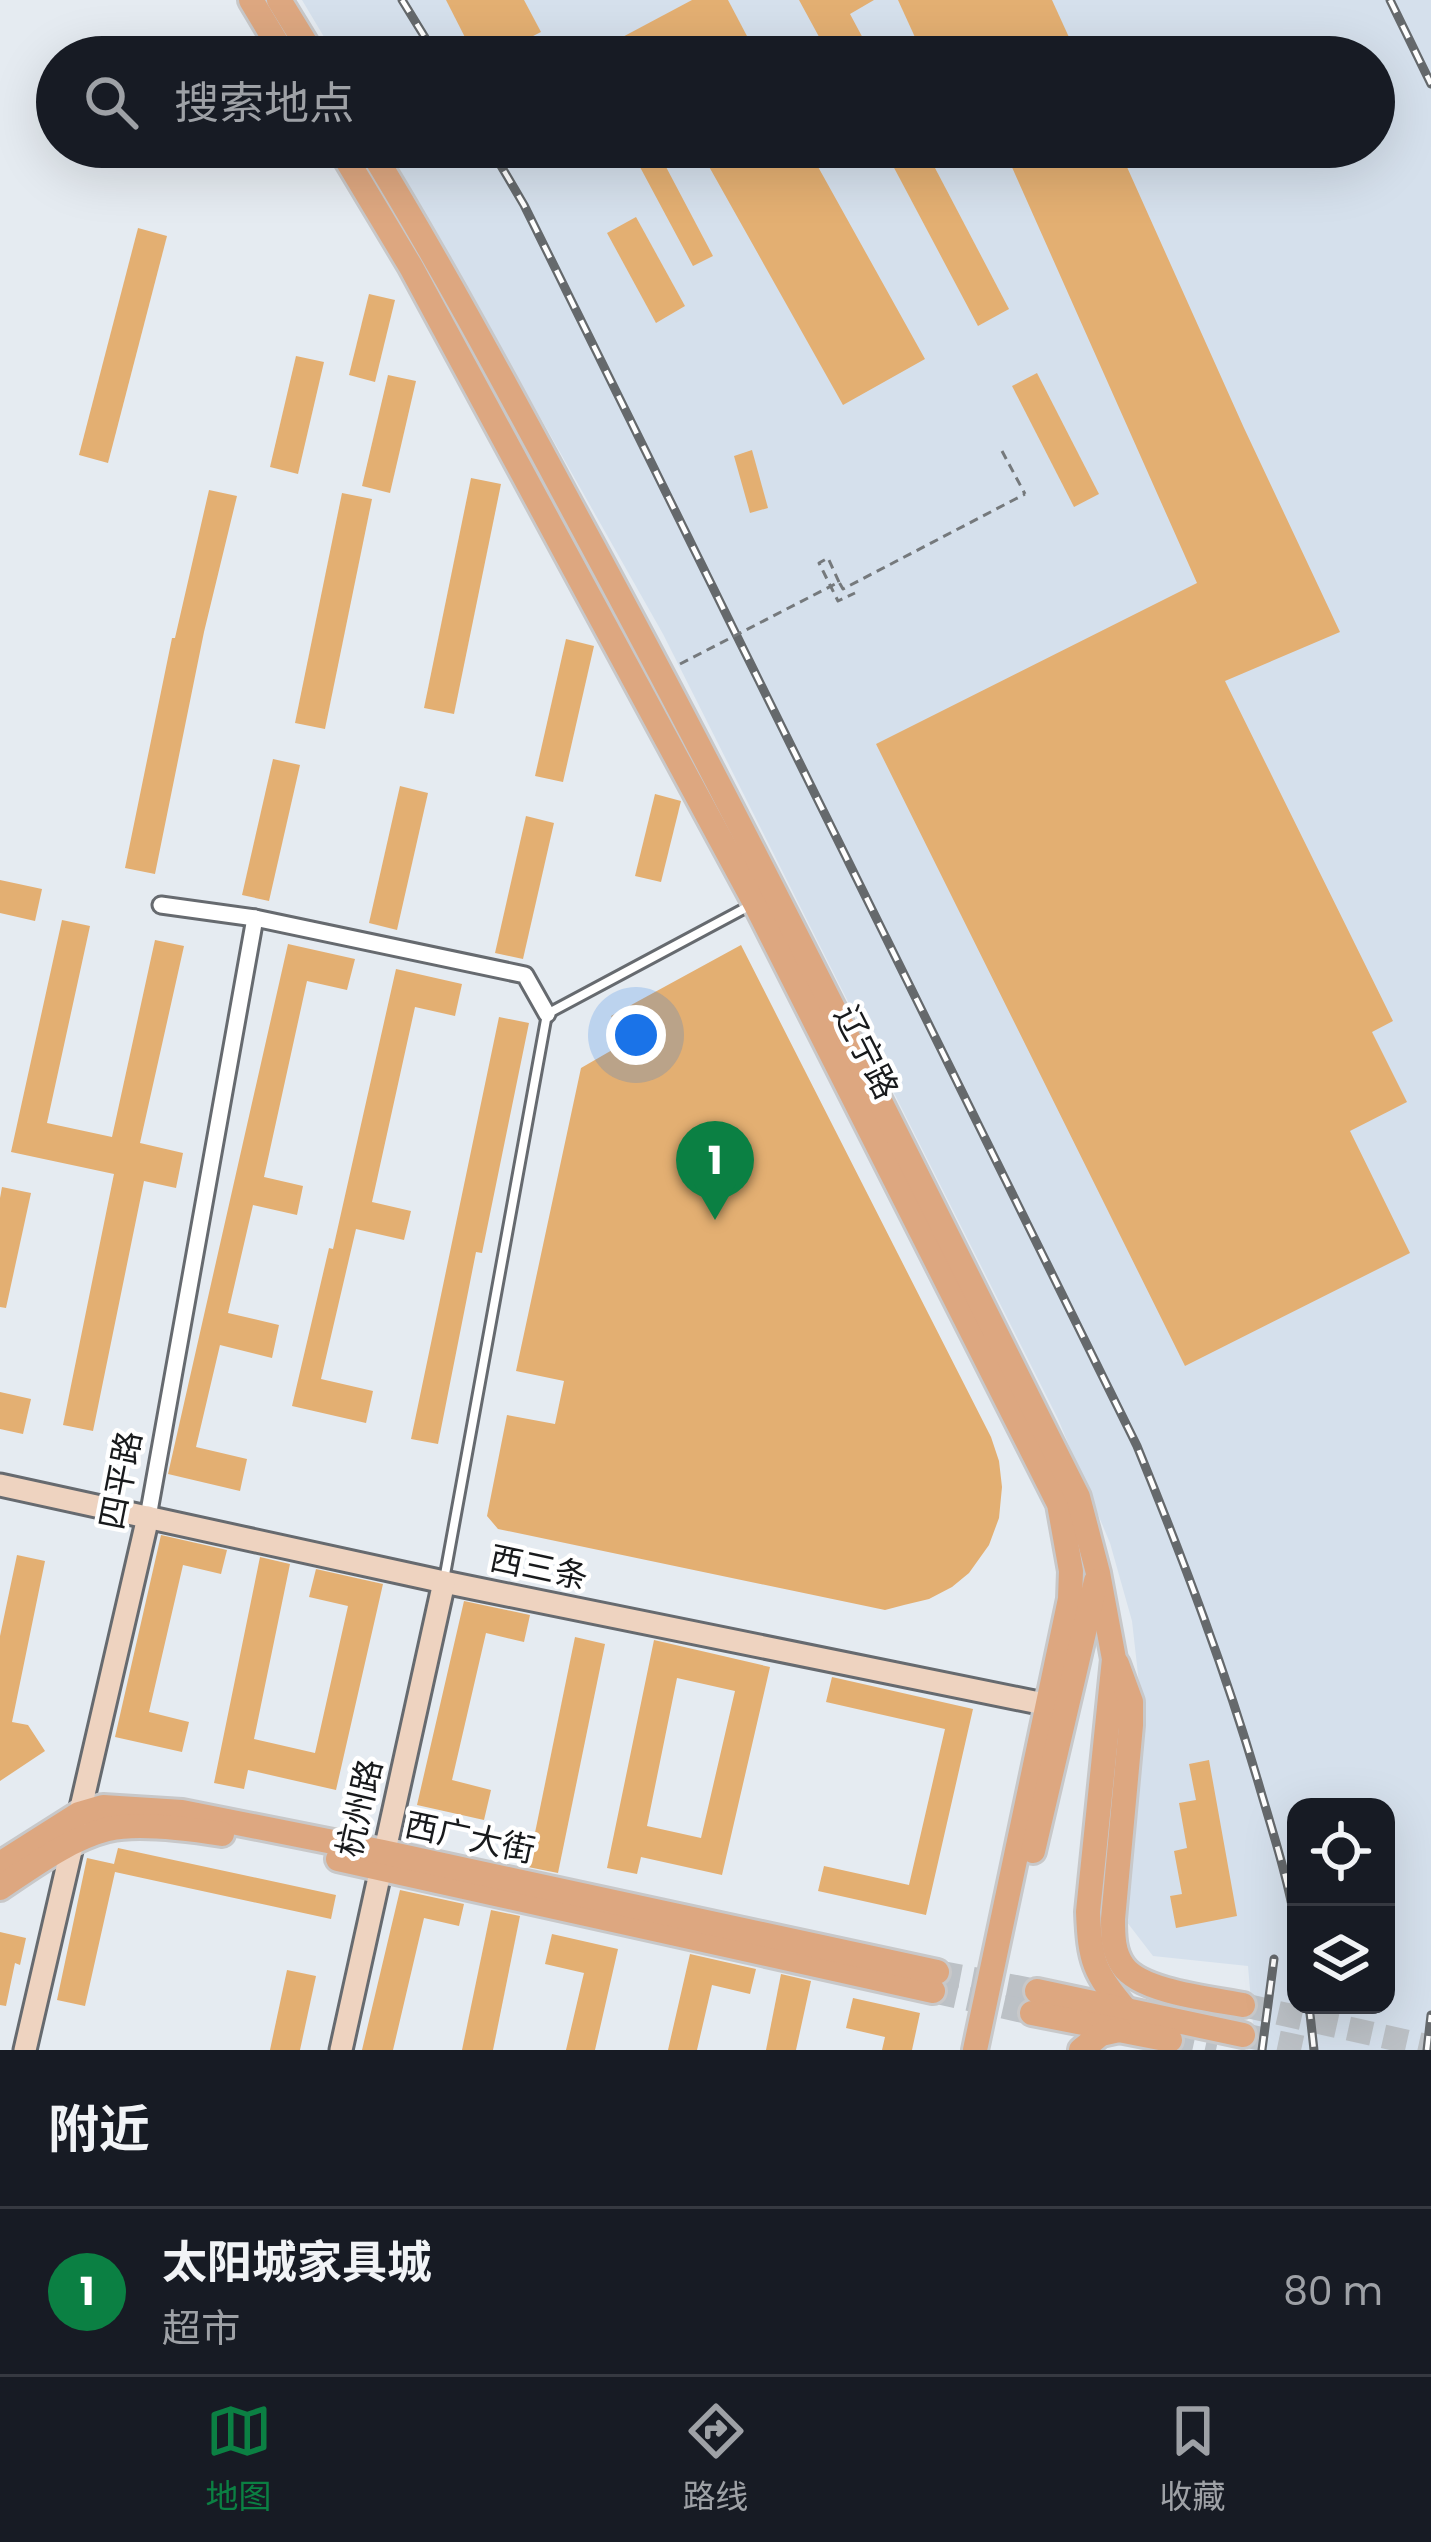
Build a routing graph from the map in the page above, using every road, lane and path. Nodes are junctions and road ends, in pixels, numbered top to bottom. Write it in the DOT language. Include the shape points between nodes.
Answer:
graph roads {
  1 [pos="251,0"];
  2 [pos="278,0"];
  3 [pos="272,36"];
  4 [pos="301,36"];
  5 [pos="352,168"];
  6 [pos="382,168"];
  7 [pos="1002,451"];
  8 [pos="839,582"];
  9 [pos="855,593"];
  10 [pos="680,664"];
  11 [pos="754,903"];
  12 [pos="160,905"];
  13 [pos="255,918"];
  14 [pos="547,1014"];
  15 [pos="0,1485"];
  16 [pos="148,1517"];
  17 [pos="1097,1573"];
  18 [pos="444,1582"];
  19 [pos="1114,1659"];
  20 [pos="1057,1706"];
  21 [pos="79,1814"];
  22 [pos="71,1844"];
  23 [pos="381,1860"];
  24 [pos="0,1864"];
  25 [pos="0,1888"];
  26 [pos="935,1982"];
  27 [pos="1035,2002"];
  28 [pos="1243,2005"];
  29 [pos="1122,2020"];
  30 [pos="1243,2035"];
  31 [pos="1170,2040"];
  32 [pos="25,2050"];
  33 [pos="341,2050"];
  34 [pos="975,2050"];
  35 [pos="988,2050"];
  36 [pos="1081,2050"];
  1 -- 3 [label="main road"];
  2 -- 4 [label="main road"];
  5 -- 11 [label="main road, 辽宁路"];
  6 -- 17 [label="main road, 辽宁路" via="776,893 1078,1497"];
  7 -- 8 [label="path, bridge" via="1025,494 843,589"];
  8 -- 9 [label="path" via="828,558 818,563 838,601"];
  8 -- 10 [label="path, bridge"];
  11 -- 14 [label="lane"];
  11 -- 20 [label="main road, 辽宁路" via="1059,1504 1071,1571"];
  12 -- 13 [label="street"];
  13 -- 14 [label="street" via="525,976"];
  13 -- 16 [label="street, 四平路"];
  14 -- 18 [label="lane"];
  15 -- 16 [label="street, 西三条"];
  16 -- 18 [label="street, 西三条"];
  16 -- 21 [label="street, 四平路"];
  17 -- 19 [label="main road"];
  17 -- 20 [label="main road, 辽宁路"];
  18 -- 20 [label="street, 西三条"];
  18 -- 23 [label="street, 杭州路"];
  19 -- 28 [label="main road" via="1131,1725 1114,1946 1135,1977"];
  19 -- 29 [label="main road" via="1088,1912 1093,1964"];
  20 -- 34 [label="main road, 辽宁路"];
  20 -- 35 [label="main road, 辽宁路"];
  21 -- 22 [label="street, 四平路"];
  21 -- 23 [label="main road, 西广大街" via="122,1806 182,1812"];
  21 -- 24 [label="main road, 西广大街"];
  22 -- 23 [label="main road" via="114,1828 192,1830"];
  22 -- 25 [label="main road"];
  22 -- 32 [label="street, 四平路"];
  23 -- 26 [label="main road, 西广大街"];
  23 -- 33 [label="street, 杭州路"];
  27 -- 29 [label="main road"];
  29 -- 30 [label="main road"];
  29 -- 31 [label="main road"];
  29 -- 36 [label="main road"];
}
